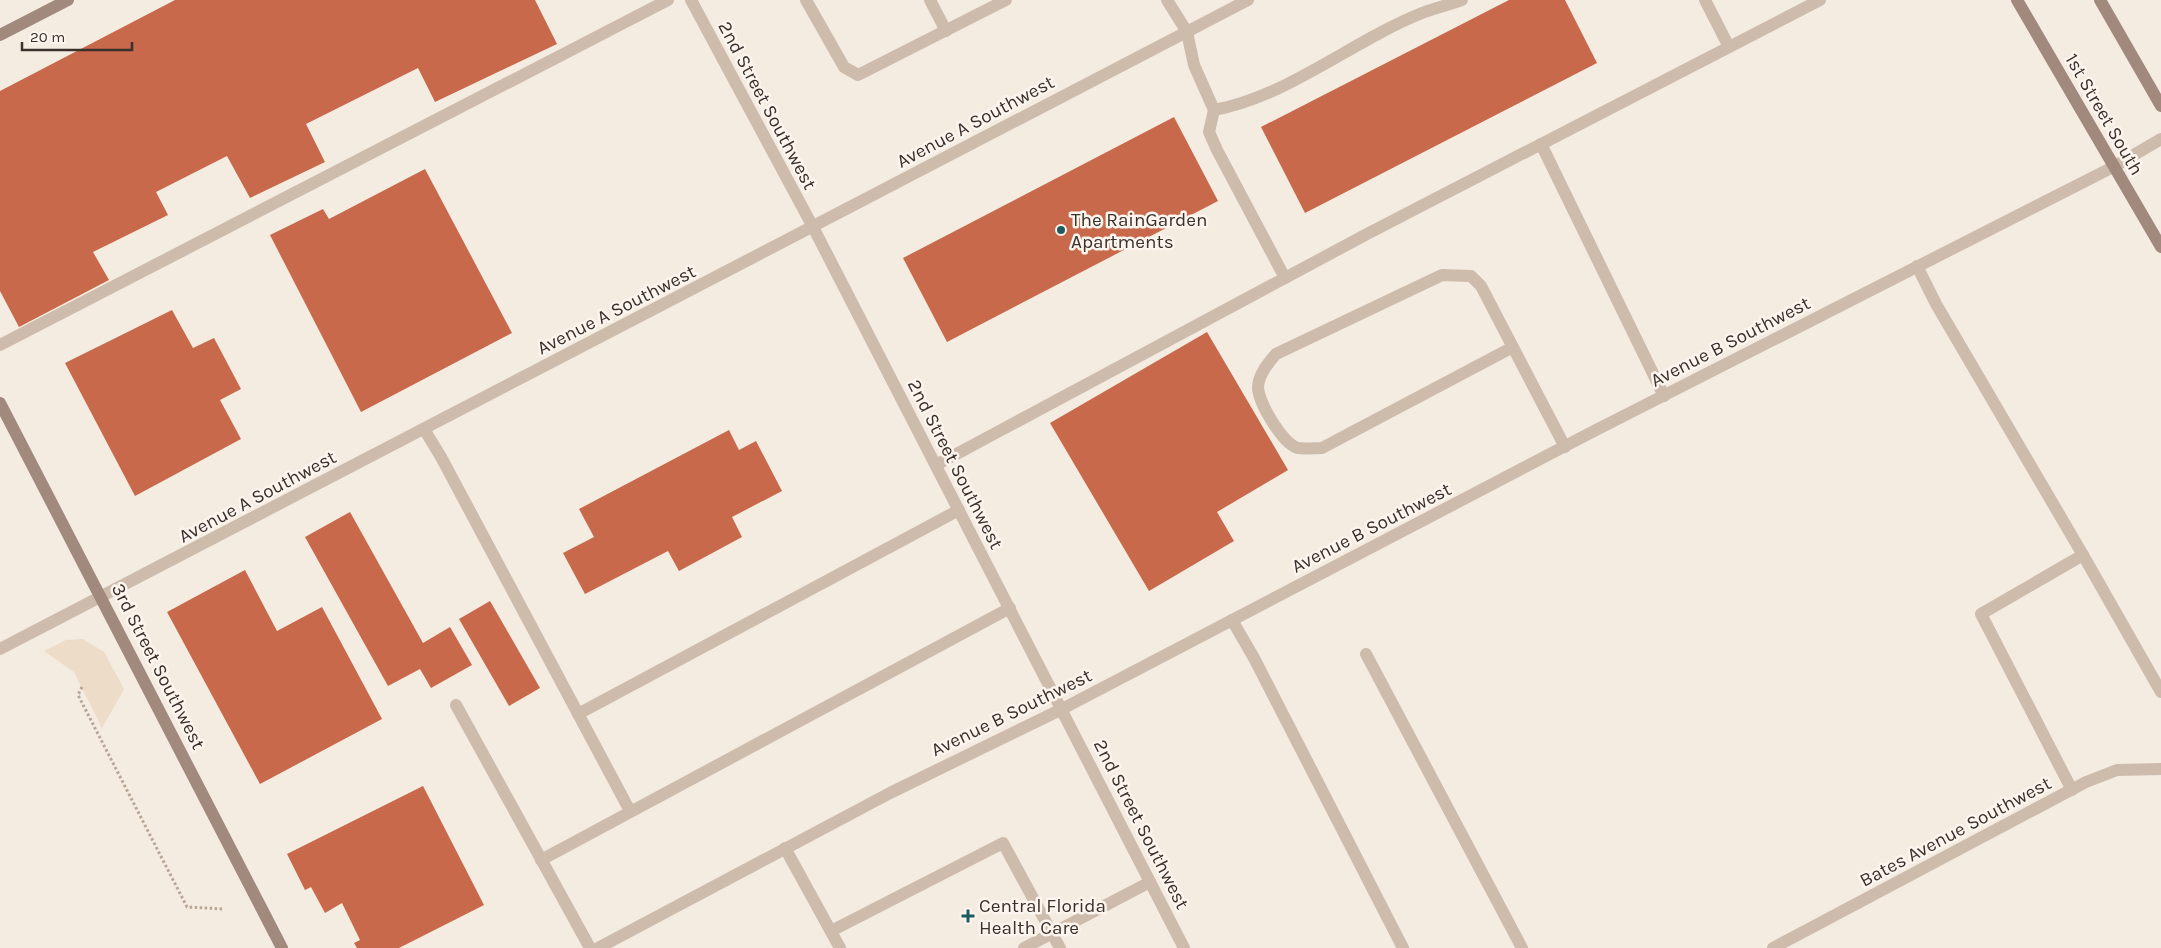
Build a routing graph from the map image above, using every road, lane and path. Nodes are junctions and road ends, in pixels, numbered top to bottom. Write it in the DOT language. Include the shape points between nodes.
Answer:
graph roads {
  1 [pos="68,0"];
  2 [pos="668,0"];
  3 [pos="691,0"];
  4 [pos="806,0"];
  5 [pos="930,0"];
  6 [pos="1006,0"];
  7 [pos="1167,0"];
  8 [pos="1248,0"];
  9 [pos="1462,0"];
  10 [pos="1705,0"];
  11 [pos="1820,0"];
  12 [pos="2017,0"];
  13 [pos="2100,0"];
  14 [pos="946,31"];
  15 [pos="1187,32"];
  16 [pos="0,35"];
  17 [pos="1728,47"];
  18 [pos="2161,106"];
  19 [pos="1214,110"];
  20 [pos="2161,139"];
  21 [pos="1541,144"];
  22 [pos="2115,166"];
  23 [pos="813,228"];
  24 [pos="2161,247"];
  25 [pos="1916,266"];
  26 [pos="1285,278"];
  27 [pos="0,345"];
  28 [pos="1513,347"];
  29 [pos="1664,396"];
  30 [pos="0,403"];
  31 [pos="424,430"];
  32 [pos="1565,447"];
  33 [pos="936,465"];
  34 [pos="959,510"];
  35 [pos="2083,555"];
  36 [pos="102,597"];
  37 [pos="1010,608"];
  38 [pos="1232,620"];
  39 [pos="0,649"];
  40 [pos="1366,654"];
  41 [pos="82,687"];
  42 [pos="2161,692"];
  43 [pos="456,705"];
  44 [pos="1062,709"];
  45 [pos="578,714"];
  46 [pos="2161,769"];
  47 [pos="2072,790"];
  48 [pos="630,812"];
  49 [pos="785,848"];
  50 [pos="541,860"];
  51 [pos="1150,882"];
  52 [pos="224,909"];
  53 [pos="830,931"];
  54 [pos="1052,934"];
  55 [pos="282,948"];
  56 [pos="590,948"];
  57 [pos="598,948"];
  58 [pos="840,948"];
  59 [pos="1024,948"];
  60 [pos="1060,948"];
  61 [pos="1184,948"];
  62 [pos="1403,948"];
  63 [pos="1522,948"];
  64 [pos="1773,948"];
  1 -- 16 [label="street"];
  2 -- 27 [label="street"];
  3 -- 23 [label="street, 2nd Street Southwest"];
  4 -- 14 [label="street" via="844,67 858,75"];
  5 -- 14 [label="street"];
  6 -- 14 [label="street"];
  7 -- 15 [label="street"];
  8 -- 15 [label="street, Avenue A Southwest"];
  9 -- 19 [label="street" via="1421,14 1237,106"];
  10 -- 17 [label="street"];
  11 -- 17 [label="street"];
  12 -- 22 [label="street, 1st Street South"];
  13 -- 18 [label="street"];
  15 -- 19 [label="street" via="1194,65"];
  15 -- 23 [label="street, Avenue A Southwest"];
  17 -- 21 [label="street"];
  19 -- 26 [label="street" via="1210,132 1217,150"];
  20 -- 22 [label="street, Avenue B Southwest"];
  21 -- 26 [label="street"];
  21 -- 29 [label="street"];
  22 -- 24 [label="street, 1st Street South"];
  22 -- 25 [label="street, Avenue B Southwest"];
  23 -- 31 [label="street, Avenue A Southwest"];
  23 -- 33 [label="street, 2nd Street Southwest"];
  25 -- 29 [label="street, Avenue B Southwest"];
  25 -- 35 [label="street"];
  26 -- 33 [label="street"];
  28 -- 28 [label="street" via="1481,286 1471,276 1442,275 1276,354 1263,369 1258,388 1284,440 1297,448 1322,448"];
  28 -- 32 [label="street"];
  29 -- 32 [label="street, Avenue B Southwest"];
  30 -- 36 [label="street, 3rd Street Southwest"];
  31 -- 36 [label="street, Avenue A Southwest"];
  31 -- 45 [label="street"];
  32 -- 38 [label="street, Avenue B Southwest"];
  33 -- 34 [label="street, 2nd Street Southwest"];
  34 -- 37 [label="street, 2nd Street Southwest"];
  34 -- 45 [label="street"];
  35 -- 42 [label="street"];
  35 -- 47 [label="street" via="1981,614"];
  36 -- 39 [label="street, Avenue A Southwest"];
  36 -- 55 [label="street, 3rd Street Southwest"];
  37 -- 44 [label="street, 2nd Street Southwest"];
  37 -- 48 [label="street"];
  38 -- 44 [label="street, Avenue B Southwest"];
  38 -- 62 [label="street"];
  40 -- 63 [label="street"];
  41 -- 52 [label="path" via="78,695 187,907"];
  43 -- 50 [label="street"];
  44 -- 49 [label="street, Avenue B Southwest"];
  44 -- 51 [label="street, 2nd Street Southwest"];
  45 -- 48 [label="street"];
  46 -- 47 [label="street, Bates Avenue Southwest" via="2117,770"];
  47 -- 64 [label="street, Bates Avenue Southwest"];
  48 -- 50 [label="street"];
  49 -- 53 [label="street"];
  49 -- 57 [label="street, Avenue B Southwest"];
  50 -- 56 [label="street"];
  51 -- 54 [label="street"];
  51 -- 61 [label="street, 2nd Street Southwest"];
  53 -- 54 [label="street" via="1003,844"];
  53 -- 58 [label="street"];
  54 -- 59 [label="street"];
  54 -- 60 [label="street"];
}
